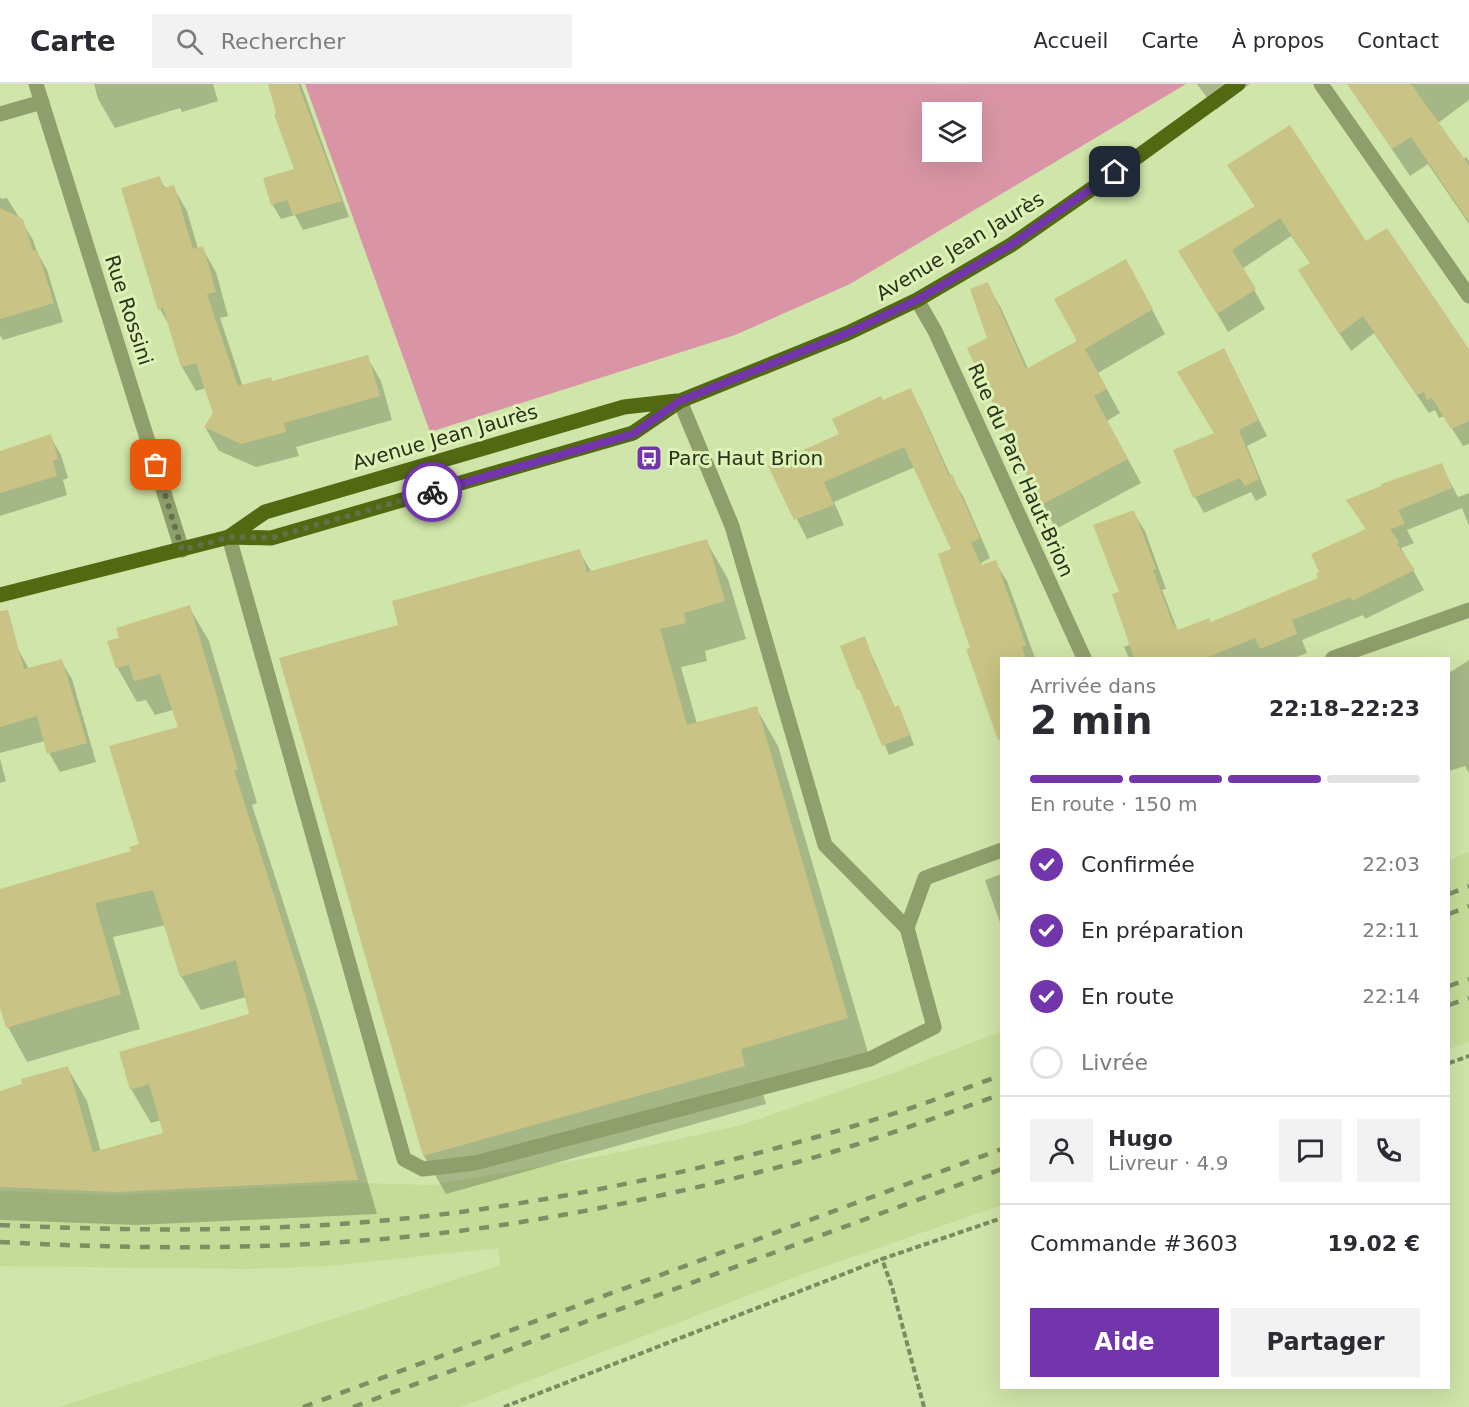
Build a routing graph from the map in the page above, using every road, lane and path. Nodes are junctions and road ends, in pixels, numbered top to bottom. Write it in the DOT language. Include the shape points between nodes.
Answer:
graph roads {
  1 [pos="36,84"];
  2 [pos="1238,84"];
  3 [pos="1321,84"];
  4 [pos="42,102"];
  5 [pos="0,114"];
  6 [pos="1469,296"];
  7 [pos="917,300"];
  8 [pos="680,401"];
  9 [pos="230,537"];
  10 [pos="182,550"];
  11 [pos="0,595"];
  12 [pos="1469,610"];
  13 [pos="1084,657"];
  14 [pos="1336,657"];
  15 [pos="1000,851"];
  16 [pos="907,928"];
  17 [pos="1469,1056"];
  18 [pos="1450,1063"];
  19 [pos="1000,1219"];
  20 [pos="882,1259"];
  21 [pos="504,1407"];
  22 [pos="924,1407"];
  1 -- 4 [label="street, Rue Rossini"];
  2 -- 7 [label="main road, Avenue Jean Jaurès" via="1011,245"];
  3 -- 6 [label="street"];
  4 -- 5 [label="street"];
  4 -- 10 [label="street, Rue Rossini"];
  7 -- 8 [label="main road, Avenue Jean Jaurès" via="848,333"];
  7 -- 13 [label="street, Rue du Parc Haut-Brion" via="935,331"];
  8 -- 9 [label="main road, Avenue Jean Jaurès" via="624,407 265,512"];
  8 -- 9 [label="main road, Avenue Jean Jaurès" via="633,434 271,538"];
  8 -- 16 [label="street" via="732,526 825,845"];
  9 -- 10 [label="main road, Avenue Jean Jaurès"];
  9 -- 16 [label="street" via="404,1159 423,1169 476,1163 870,1059 934,1027"];
  10 -- 11 [label="main road, Avenue Jean Jaurès"];
  12 -- 14 [label="street"];
  15 -- 16 [label="street" via="925,878"];
  17 -- 18 [label="path"];
  19 -- 20 [label="path"];
  20 -- 21 [label="path"];
  20 -- 22 [label="path"];
}
